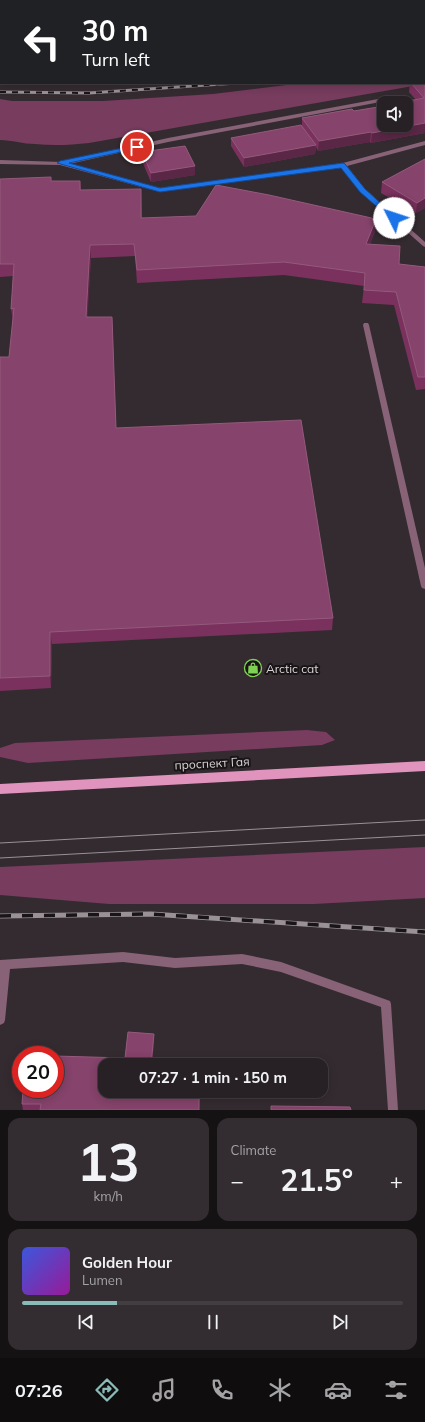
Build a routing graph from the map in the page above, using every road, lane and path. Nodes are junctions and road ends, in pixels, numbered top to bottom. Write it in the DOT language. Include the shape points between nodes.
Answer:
graph roads {
  1 [pos="377,101"];
  2 [pos="425,143"];
  3 [pos="0,162"];
  4 [pos="60,163"];
  5 [pos="343,166"];
  6 [pos="425,245"];
  7 [pos="366,325"];
  8 [pos="425,586"];
  9 [pos="425,766"];
  10 [pos="0,789"];
  11 [pos="2,965"];
  12 [pos="0,1020"];
  13 [pos="393,1110"];
  1 -- 4 [label="street"];
  2 -- 5 [label="street"];
  3 -- 4 [label="street"];
  4 -- 5 [label="street" via="160,190"];
  5 -- 6 [label="street" via="362,190"];
  7 -- 8 [label="street"];
  9 -- 10 [label="main road, проспект Гая"];
  11 -- 12 [label="street"];
  11 -- 13 [label="street" via="123,958 174,963 242,959 281,967 386,1004"];
}
